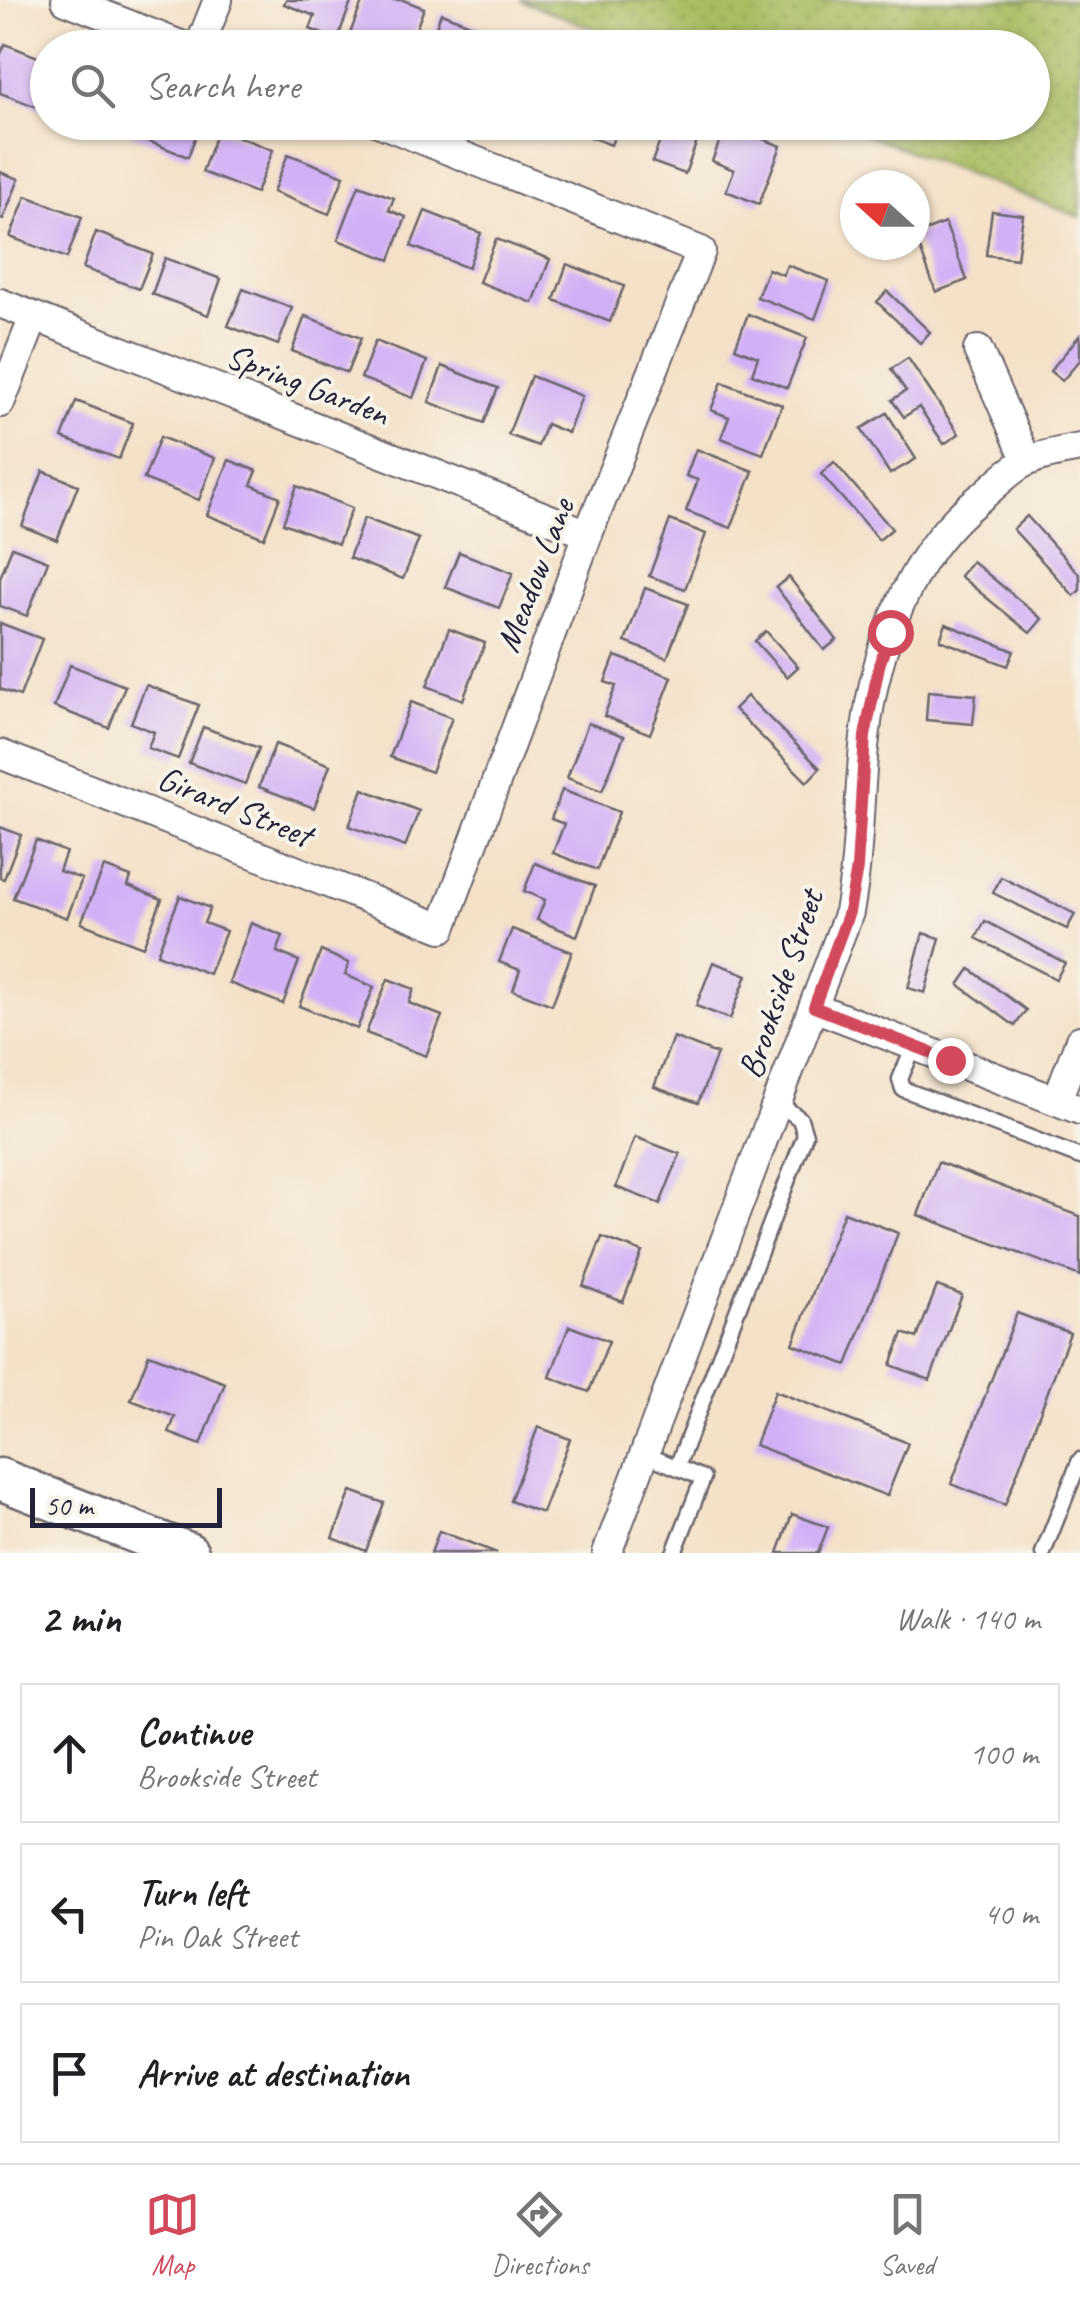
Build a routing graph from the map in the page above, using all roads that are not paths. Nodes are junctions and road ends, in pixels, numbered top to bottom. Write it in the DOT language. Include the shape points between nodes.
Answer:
graph roads {
  1 [pos="66,0"];
  2 [pos="218,0"];
  3 [pos="142,30"];
  4 [pos="207,30"];
  5 [pos="423,140"];
  6 [pos="0,304"];
  7 [pos="34,317"];
  8 [pos="978,350"];
  9 [pos="0,404"];
  10 [pos="1080,448"];
  11 [pos="1027,461"];
  12 [pos="588,534"];
  13 [pos="0,754"];
  14 [pos="442,928"];
  15 [pos="814,1007"];
  16 [pos="1080,1040"];
  17 [pos="914,1047"];
  18 [pos="778,1103"];
  19 [pos="1068,1105"];
  20 [pos="1080,1157"];
  21 [pos="644,1454"];
  22 [pos="1080,1460"];
  23 [pos="676,1466"];
  24 [pos="0,1480"];
  25 [pos="188,1553"];
  26 [pos="607,1553"];
  27 [pos="674,1553"];
  28 [pos="1043,1553"];
  1 -- 3 [label="street"];
  2 -- 4 [label="street"];
  5 -- 12 [label="street, Meadow Lane" via="701,250"];
  6 -- 7 [label="street, Spring Garden"];
  7 -- 9 [label="street"];
  7 -- 12 [label="street, Spring Garden"];
  8 -- 11 [label="street"];
  10 -- 11 [label="street, Brookside Street"];
  11 -- 15 [label="street, Brookside Street" via="962,512 902,598 865,736 849,912"];
  12 -- 14 [label="street, Meadow Lane"];
  13 -- 14 [label="street, Girard Street"];
  15 -- 17 [label="street"];
  15 -- 18 [label="street, Brookside Street"];
  16 -- 19 [label="street"];
  17 -- 19 [label="street"];
  17 -- 20 [label="lane" via="900,1079 903,1088"];
  18 -- 21 [label="street, Brookside Street"];
  18 -- 23 [label="lane" via="800,1119 805,1135"];
  21 -- 23 [label="lane"];
  21 -- 26 [label="street, Brookside Street"];
  22 -- 28 [label="lane"];
  23 -- 27 [label="lane" via="703,1478"];
  24 -- 25 [label="street"];
}
